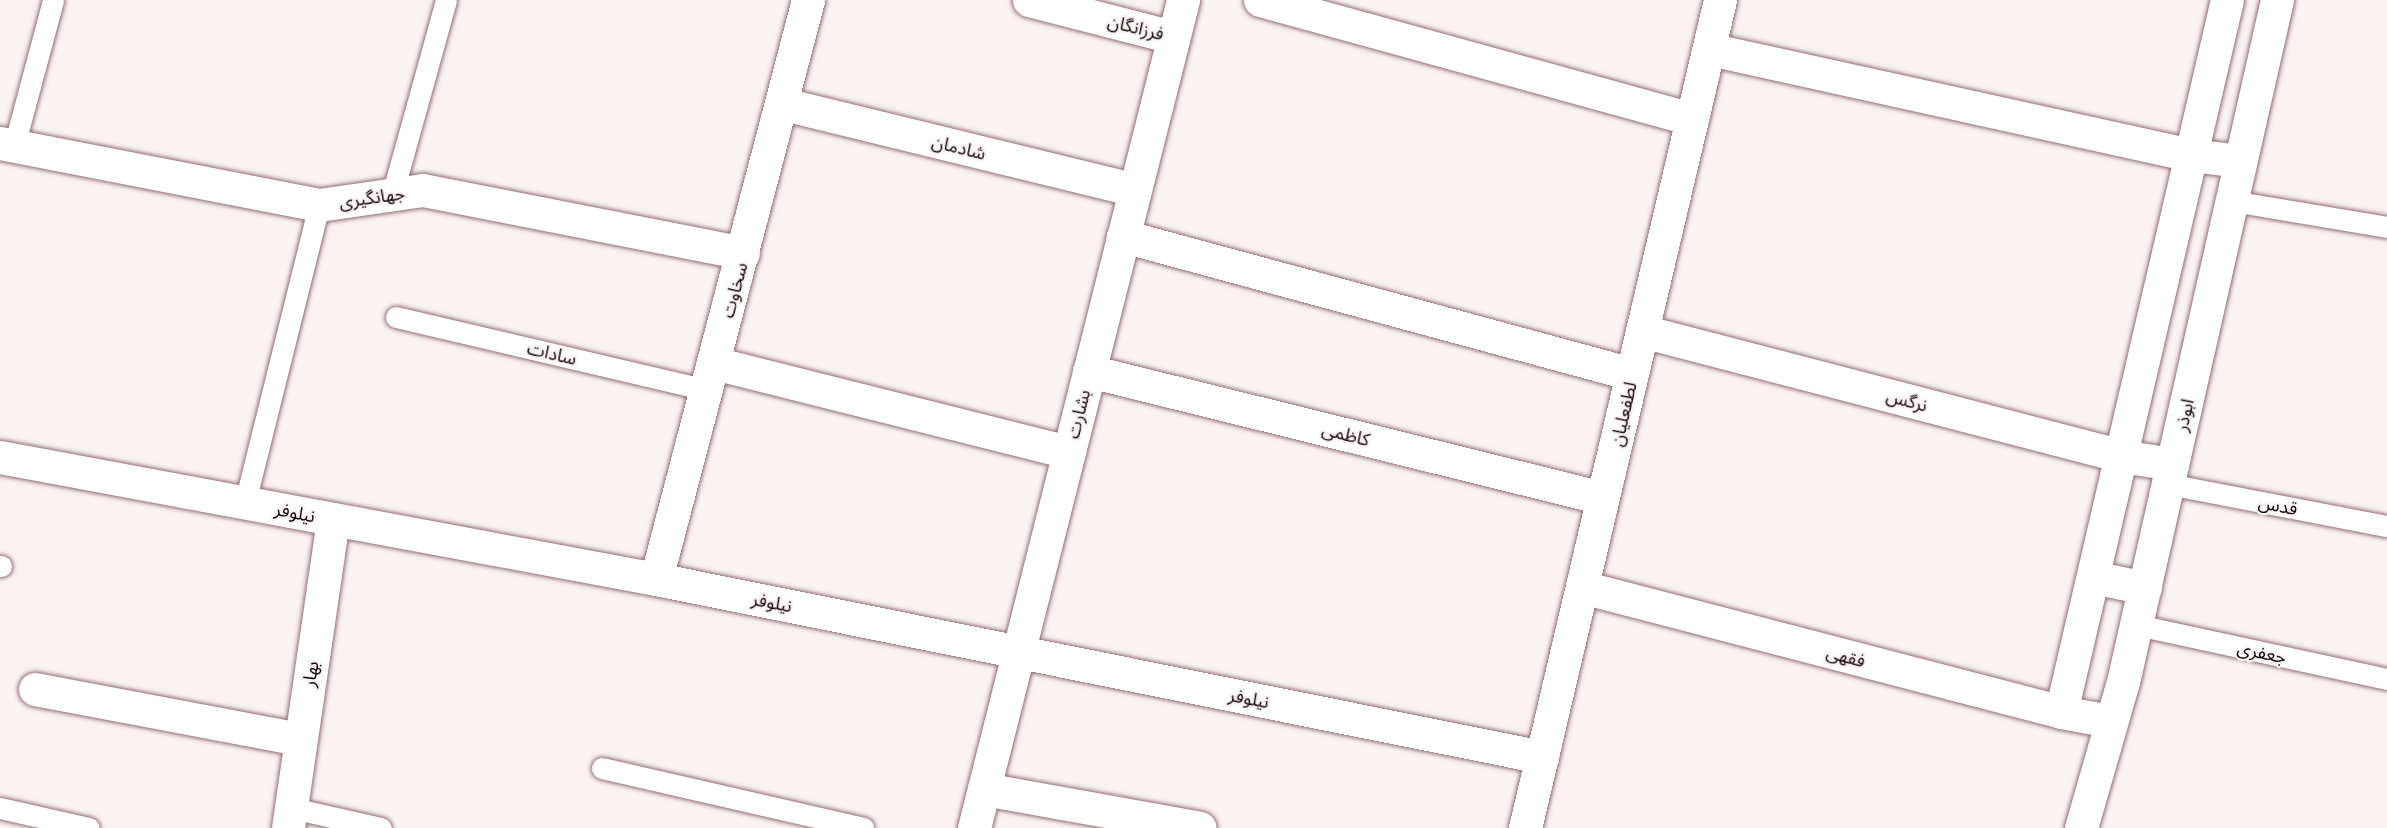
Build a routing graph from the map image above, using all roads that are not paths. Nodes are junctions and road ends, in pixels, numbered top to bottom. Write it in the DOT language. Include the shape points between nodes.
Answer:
graph roads {
  1 [pos="53,0"];
  2 [pos="446,0"];
  3 [pos="808,0"];
  4 [pos="1029,0"];
  5 [pos="1183,0"];
  6 [pos="1260,0"];
  7 [pos="1720,0"];
  8 [pos="2228,0"];
  9 [pos="2277,0"];
  10 [pos="1173,37"];
  11 [pos="1709,49"];
  12 [pos="783,104"];
  13 [pos="1692,119"];
  14 [pos="7,145"];
  15 [pos="2191,155"];
  16 [pos="2239,162"];
  17 [pos="1135,190"];
  18 [pos="392,195"];
  19 [pos="2232,201"];
  20 [pos="319,205"];
  21 [pos="2387,227"];
  22 [pos="1123,236"];
  23 [pos="743,253"];
  24 [pos="396,317"];
  25 [pos="1642,331"];
  26 [pos="1089,371"];
  27 [pos="1632,374"];
  28 [pos="711,376"];
  29 [pos="1069,452"];
  30 [pos="2121,456"];
  31 [pos="0,458"];
  32 [pos="2170,474"];
  33 [pos="1604,498"];
  34 [pos="245,502"];
  35 [pos="333,519"];
  36 [pos="2387,526"];
  37 [pos="2093,577"];
  38 [pos="656,579"];
  39 [pos="1582,586"];
  40 [pos="2145,588"];
  41 [pos="2137,625"];
  42 [pos="1019,652"];
  43 [pos="2387,679"];
  44 [pos="35,689"];
  45 [pos="2061,712"];
  46 [pos="2110,721"];
  47 [pos="300,739"];
  48 [pos="1542,757"];
  49 [pos="602,768"];
  50 [pos="984,789"];
  51 [pos="0,808"];
  52 [pos="290,818"];
  53 [pos="89,828"];
  54 [pos="381,828"];
  55 [pos="863,828"];
  56 [pos="974,828"];
  57 [pos="1200,828"];
  58 [pos="1525,828"];
  59 [pos="2081,828"];
  1 -- 14 [label="lane"];
  2 -- 18 [label="lane"];
  3 -- 12 [label="street, سخاوت"];
  4 -- 10 [label="street, فرزانگان"];
  5 -- 10 [label="street, بشارت"];
  6 -- 13 [label="street"];
  7 -- 11 [label="street, لطفعلیان"];
  8 -- 15 [label="street"];
  9 -- 16 [label="street, ابوذر"];
  10 -- 17 [label="street, بشارت"];
  11 -- 13 [label="street, لطفعلیان"];
  11 -- 15 [label="street"];
  12 -- 17 [label="street, شادمان"];
  12 -- 23 [label="street, سخاوت"];
  13 -- 25 [label="street, لطفعلیان"];
  14 -- 20 [label="street, جهانگیری"];
  15 -- 16 [label="street"];
  15 -- 30 [label="street"];
  16 -- 19 [label="street, ابوذر"];
  17 -- 22 [label="street, بشارت"];
  18 -- 20 [label="street, جهانگیری"];
  18 -- 23 [label="street, جهانگیری" via="423,190"];
  19 -- 21 [label="lane"];
  19 -- 32 [label="street, ابوذر"];
  20 -- 34 [label="lane"];
  22 -- 26 [label="street, بشارت"];
  22 -- 27 [label="street"];
  23 -- 28 [label="street, سخاوت"];
  24 -- 28 [label="lane, سادات"];
  25 -- 27 [label="street, لطفعلیان"];
  25 -- 30 [label="street, نرگس"];
  26 -- 29 [label="street, بشارت"];
  26 -- 33 [label="street, کاظمی"];
  27 -- 33 [label="street, لطفعلیان"];
  28 -- 29 [label="street"];
  28 -- 38 [label="street, سخاوت"];
  29 -- 42 [label="street, بشارت"];
  30 -- 32 [label="street, نرگس"];
  30 -- 37 [label="street"];
  31 -- 34 [label="street, نیلوفر"];
  32 -- 36 [label="lane, قدس"];
  32 -- 40 [label="street, ابوذر"];
  33 -- 39 [label="street, لطفعلیان"];
  34 -- 35 [label="street, نیلوفر"];
  35 -- 38 [label="street, نیلوفر"];
  35 -- 47 [label="street, بهار"];
  37 -- 40 [label="street"];
  37 -- 45 [label="street"];
  38 -- 42 [label="street, نیلوفر"];
  39 -- 45 [label="street, فقهی"];
  39 -- 48 [label="street, لطفعلیان"];
  40 -- 41 [label="street, ابوذر"];
  41 -- 43 [label="lane, جعفری"];
  41 -- 46 [label="street, ابوذر"];
  42 -- 48 [label="street, نیلوفر"];
  42 -- 50 [label="street, بشارت"];
  44 -- 47 [label="street"];
  45 -- 46 [label="street, فقهی"];
  46 -- 59 [label="street, ابوذر"];
  47 -- 52 [label="street, بهار"];
  48 -- 58 [label="street, لطفعلیان"];
  49 -- 55 [label="lane"];
  50 -- 56 [label="street, بشارت"];
  50 -- 57 [label="street"];
  51 -- 53 [label="lane"];
  52 -- 54 [label="lane"];
}
